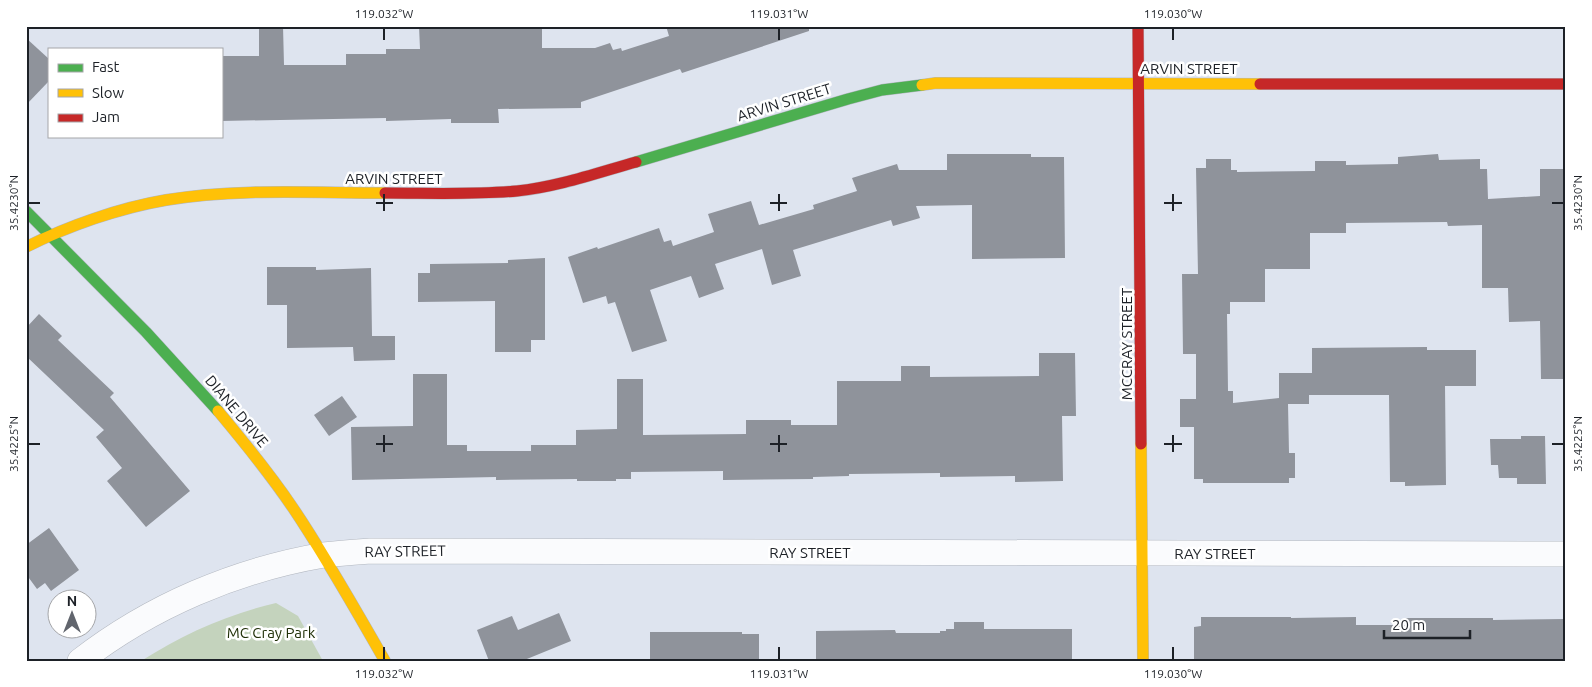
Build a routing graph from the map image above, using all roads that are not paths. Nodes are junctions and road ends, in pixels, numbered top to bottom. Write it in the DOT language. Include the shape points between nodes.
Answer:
graph roads {
  1 [pos="1138,26"];
  2 [pos="1138,83"];
  3 [pos="1566,84"];
  4 [pos="26,211"];
  5 [pos="50,235"];
  6 [pos="26,247"];
  7 [pos="1142,552"];
  8 [pos="1566,554"];
  9 [pos="324,555"];
  10 [pos="80,661"];
  11 [pos="384,661"];
  12 [pos="1143,661"];
  1 -- 2 [label="street, MCCRAY STREET"];
  2 -- 3 [label="street, ARVIN STREET"];
  2 -- 5 [label="street, ARVIN STREET" via="936,83 882,90 572,182 518,191 477,193 229,193 165,200 102,216"];
  2 -- 7 [label="street, MCCRAY STREET"];
  4 -- 5 [label="street, DIANE DRIVE"];
  5 -- 6 [label="street, ARVIN STREET"];
  5 -- 9 [label="street, DIANE DRIVE" via="200,389 258,460"];
  7 -- 8 [label="street, RAY STREET"];
  7 -- 9 [label="street, RAY STREET" via="370,550"];
  7 -- 12 [label="street, MCCRAY STREET"];
  9 -- 10 [label="street, RAY STREET" via="268,567 206,588 148,615"];
  9 -- 11 [label="street, DIANE DRIVE"];
}
